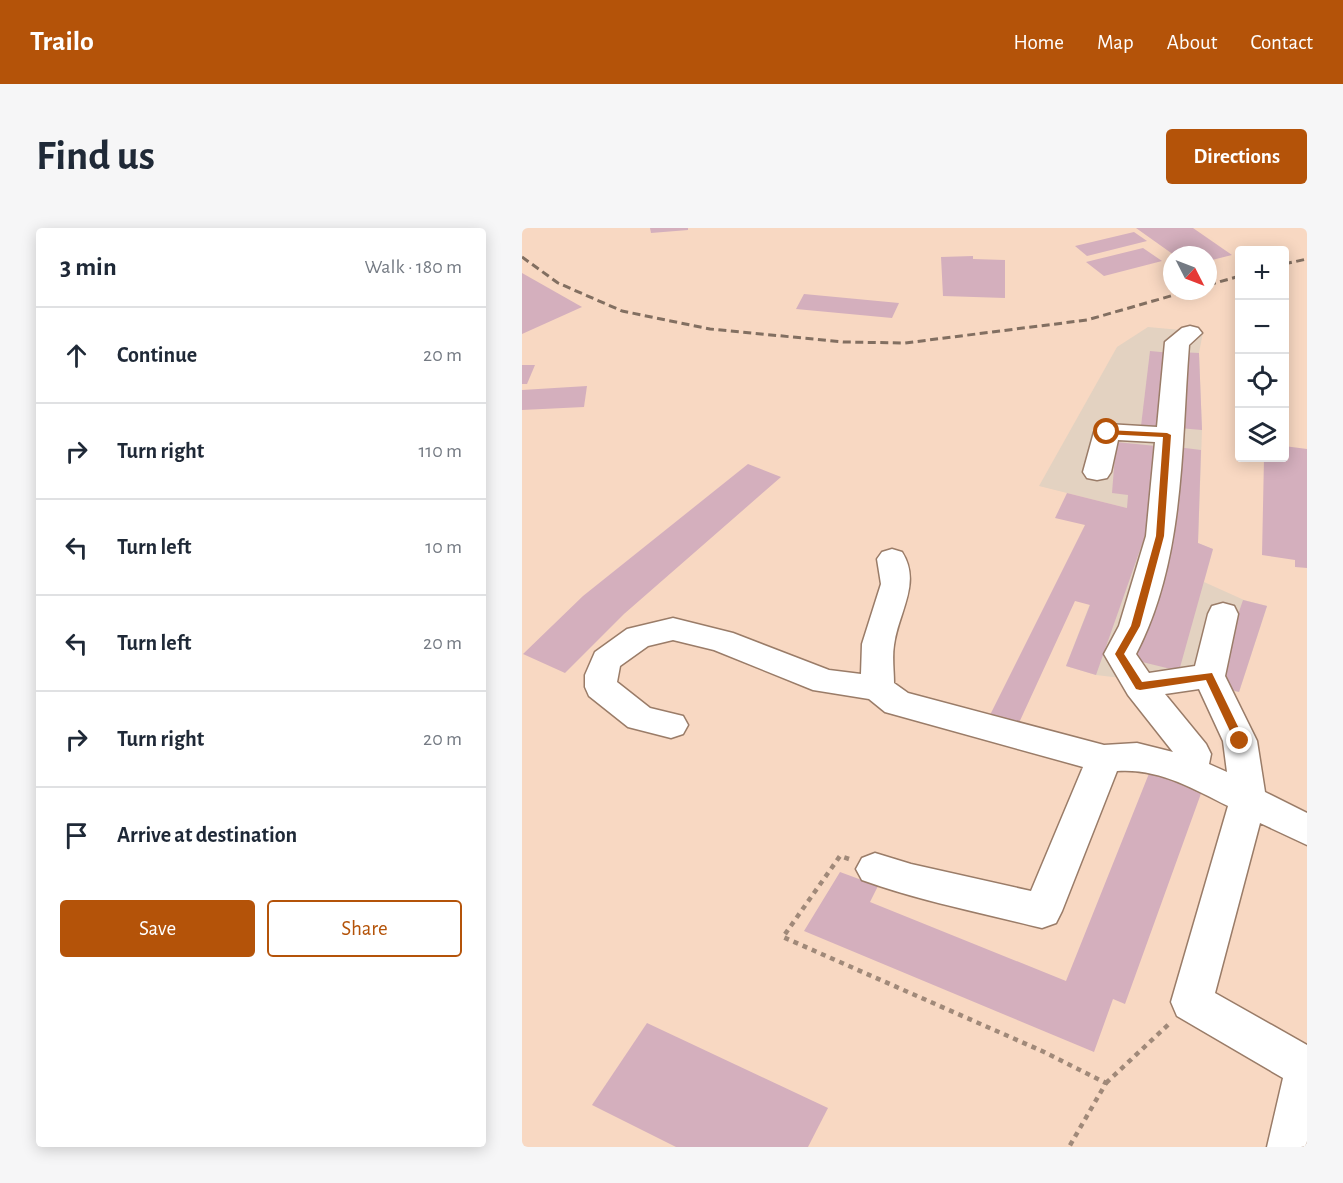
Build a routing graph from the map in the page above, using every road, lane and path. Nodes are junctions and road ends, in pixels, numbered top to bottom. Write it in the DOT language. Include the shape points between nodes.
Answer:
graph roads {
  1 [pos="1190,333"];
  2 [pos="1167,435"];
  3 [pos="1097,472"];
  4 [pos="892,559"];
  5 [pos="1223,614"];
  6 [pos="1209,676"];
  7 [pos="1140,686"];
  8 [pos="877,688"];
  9 [pos="670,725"];
  10 [pos="1104,759"];
  11 [pos="1190,770"];
  12 [pos="1248,800"];
  13 [pos="1307,830"];
  14 [pos="875,869"];
  15 [pos="1192,1002"];
  16 [pos="1307,1068"];
  17 [pos="1106,1083"];
  18 [pos="1069,1147"];
  19 [pos="1290,1147"];
  1 -- 2 [label="lane" via="1178,342"];
  2 -- 3 [label="lane" via="1107,432"];
  2 -- 7 [label="lane" via="1160,536 1135,626 1119,654"];
  4 -- 8 [label="lane" via="896,584 878,644"];
  5 -- 6 [label="lane"];
  6 -- 7 [label="lane"];
  6 -- 12 [label="lane" via="1240,741"];
  7 -- 11 [label="lane" via="1194,754"];
  8 -- 9 [label="lane" via="825,682 722,641 674,629 638,637 606,660 601,675 601,687 640,718"];
  8 -- 10 [label="lane" via="897,703"];
  10 -- 11 [label="lane" via="1137,756"];
  10 -- 14 [label="lane" via="1042,911"];
  11 -- 12 [label="lane"];
  12 -- 13 [label="lane"];
  12 -- 15 [label="lane"];
  14 -- 17 [label="path" via="840,856 783,937"];
  15 -- 16 [label="lane"];
  15 -- 17 [label="path"];
  16 -- 19 [label="lane"];
  17 -- 18 [label="path"];
}
